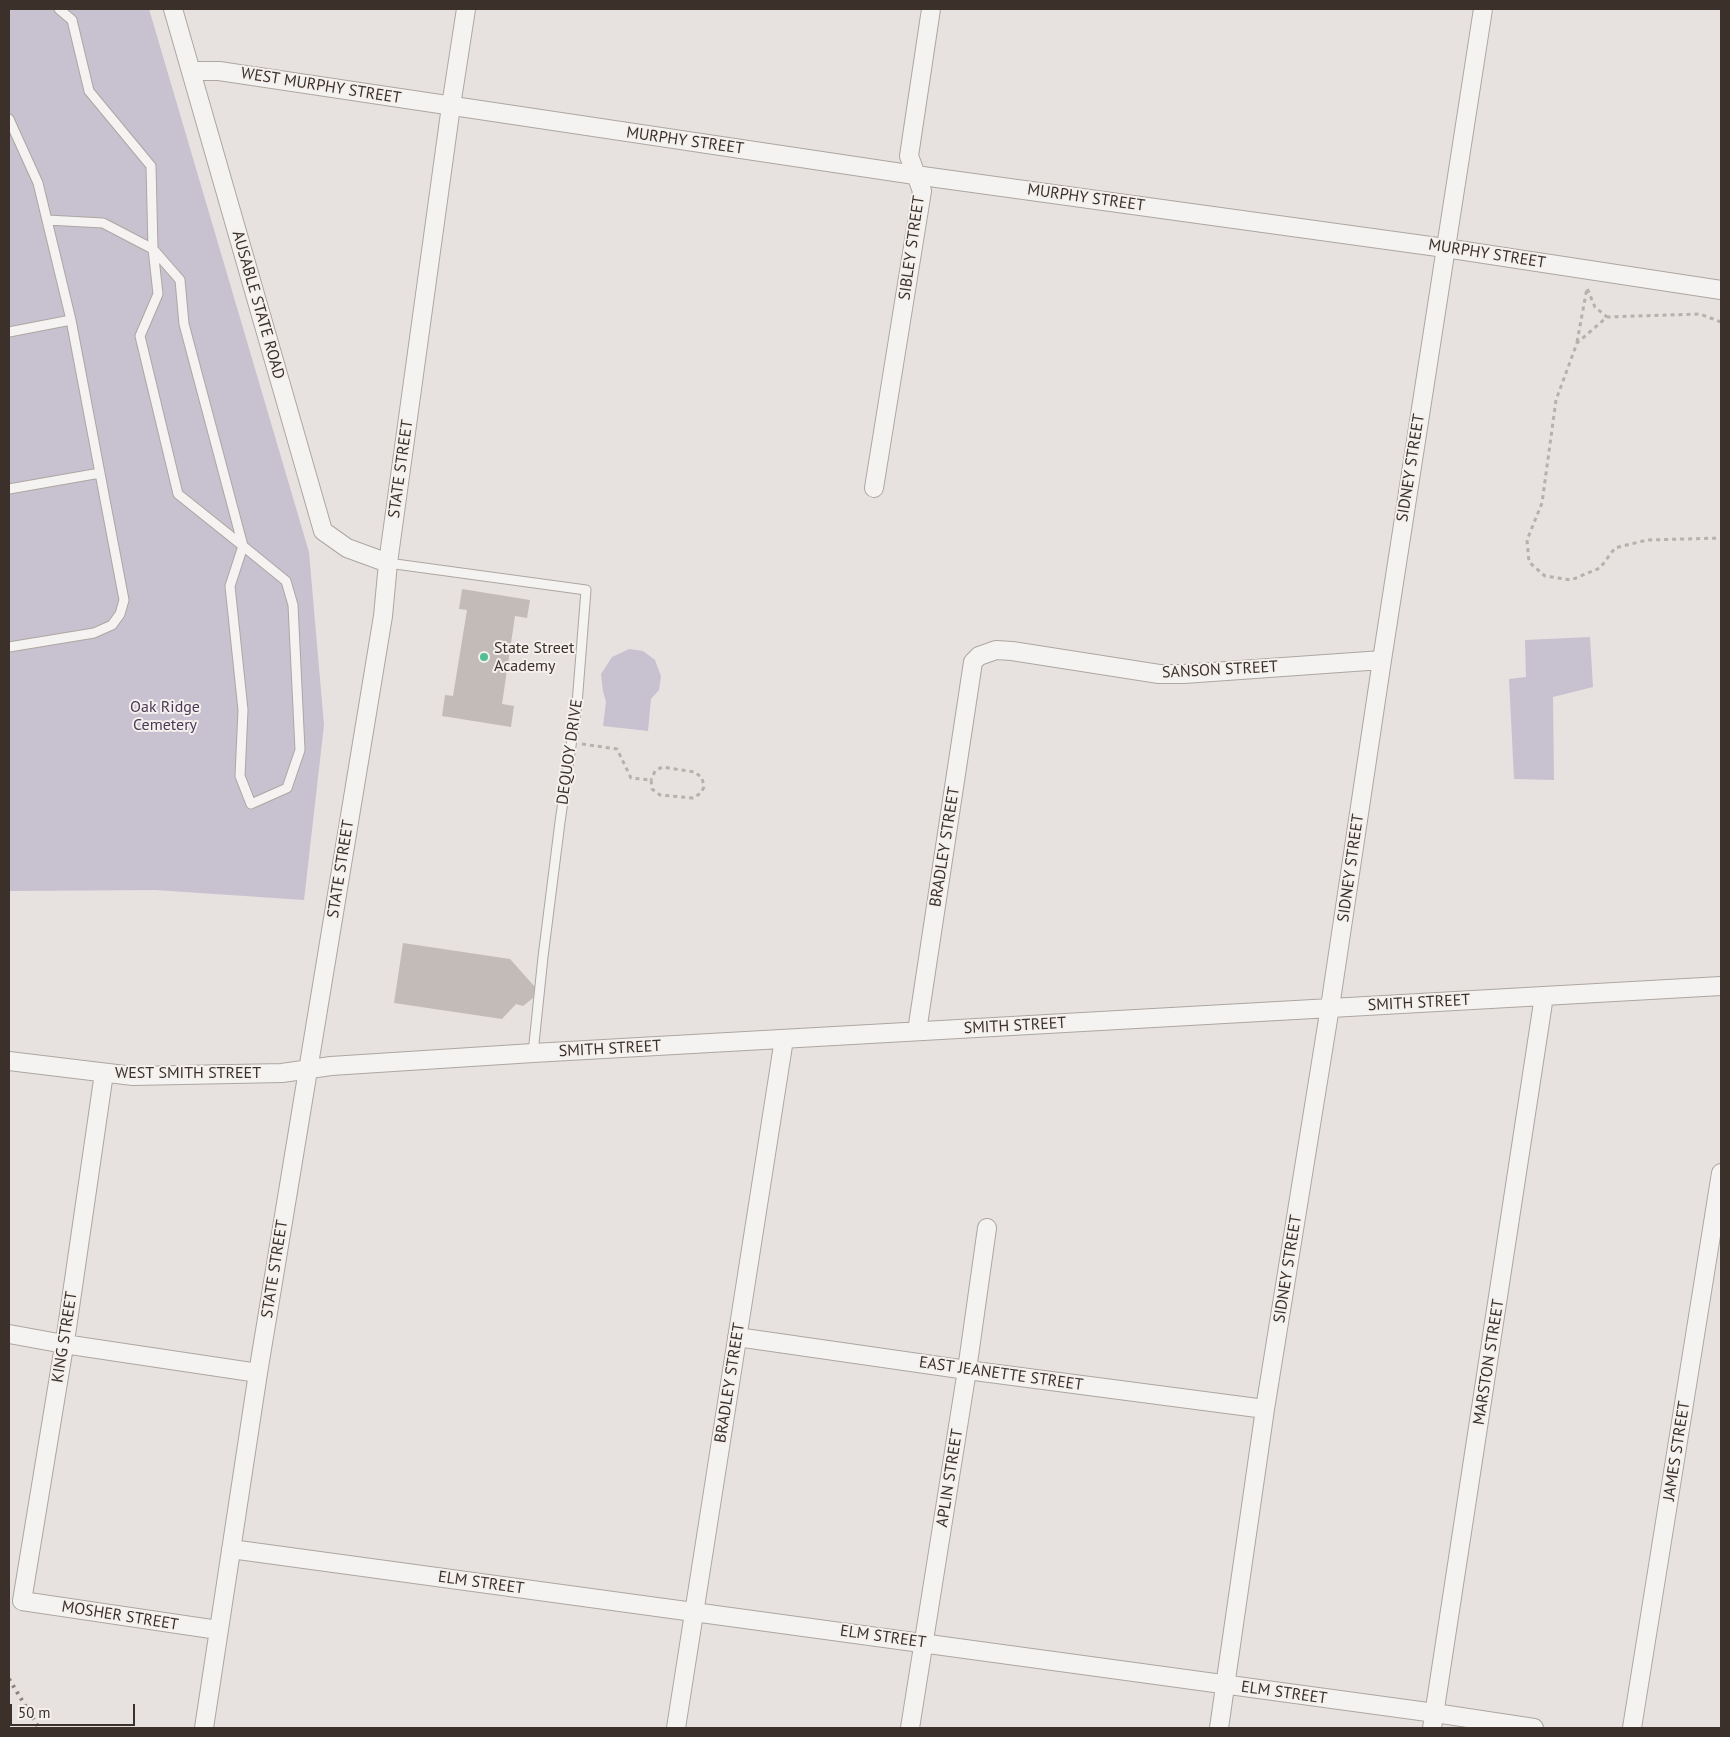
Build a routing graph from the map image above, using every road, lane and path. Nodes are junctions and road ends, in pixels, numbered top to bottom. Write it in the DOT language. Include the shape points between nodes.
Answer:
graph roads {
  1 [pos="59,9"];
  2 [pos="173,9"];
  3 [pos="466,9"];
  4 [pos="931,9"];
  5 [pos="1483,9"];
  6 [pos="191,71"];
  7 [pos="451,106"];
  8 [pos="9,120"];
  9 [pos="915,175"];
  10 [pos="47,220"];
  11 [pos="153,248"];
  12 [pos="1445,248"];
  13 [pos="1721,290"];
  14 [pos="1607,317"];
  15 [pos="71,320"];
  16 [pos="1721,322"];
  17 [pos="9,332"];
  18 [pos="1577,343"];
  19 [pos="100,472"];
  20 [pos="874,488"];
  21 [pos="9,489"];
  22 [pos="1721,538"];
  23 [pos="242,546"];
  24 [pos="388,563"];
  25 [pos="9,647"];
  26 [pos="1382,660"];
  27 [pos="973,662"];
  28 [pos="571,743"];
  29 [pos="651,780"];
  30 [pos="1721,986"];
  31 [pos="1544,996"];
  32 [pos="1330,1007"];
  33 [pos="917,1031"];
  34 [pos="784,1039"];
  35 [pos="533,1053"];
  36 [pos="9,1061"];
  37 [pos="308,1069"];
  38 [pos="104,1072"];
  39 [pos="1721,1173"];
  40 [pos="1719,1199"];
  41 [pos="987,1228"];
  42 [pos="9,1334"];
  43 [pos="737,1337"];
  44 [pos="64,1344"];
  45 [pos="967,1370"];
  46 [pos="258,1373"];
  47 [pos="1265,1409"];
  48 [pos="231,1549"];
  49 [pos="22,1601"];
  50 [pos="695,1612"];
  51 [pos="218,1630"];
  52 [pos="923,1643"];
  53 [pos="1226,1685"];
  54 [pos="1433,1721"];
  55 [pos="204,1728"];
  56 [pos="676,1728"];
  57 [pos="910,1728"];
  58 [pos="1219,1728"];
  59 [pos="1534,1728"];
  60 [pos="1632,1728"];
  1 -- 11 [label="lane" via="72,20 89,91 151,166"];
  2 -- 6 [label="street, AUSABLE STATE ROAD"];
  3 -- 7 [label="street, STATE STREET"];
  4 -- 9 [label="street, SIBLEY STREET" via="909,156"];
  5 -- 12 [label="street, SIDNEY STREET"];
  6 -- 7 [label="street, WEST MURPHY STREET" via="219,71"];
  6 -- 24 [label="street, AUSABLE STATE ROAD" via="323,531 347,548"];
  7 -- 9 [label="street, MURPHY STREET"];
  7 -- 24 [label="street, STATE STREET"];
  8 -- 10 [label="lane" via="38,183"];
  9 -- 12 [label="street, MURPHY STREET"];
  9 -- 20 [label="street, SIBLEY STREET" via="922,192"];
  10 -- 11 [label="lane" via="103,223"];
  10 -- 15 [label="lane"];
  11 -- 23 [label="lane" via="180,280 184,324"];
  11 -- 23 [label="lane" via="158,294 140,336 178,494"];
  12 -- 13 [label="street, MURPHY STREET"];
  12 -- 26 [label="street, SIDNEY STREET"];
  14 -- 16 [label="path" via="1700,314"];
  14 -- 18 [label="path"];
  14 -- 18 [label="path" via="1595,307 1587,288"];
  15 -- 17 [label="lane"];
  15 -- 19 [label="lane"];
  18 -- 22 [label="path" via="1556,400 1542,503 1527,540 1529,562 1545,576 1571,580 1600,568 1615,548 1647,540"];
  19 -- 21 [label="lane"];
  19 -- 25 [label="lane" via="124,600 120,614 112,625 94,633"];
  23 -- 23 [label="lane" via="230,586 243,710 240,776 251,804 287,788 300,750 293,605 286,581"];
  24 -- 28 [label="lane, DEQUOY DRIVE" via="586,590"];
  24 -- 37 [label="street, STATE STREET" via="383,616"];
  26 -- 27 [label="street, SANSON STREET" via="1184,674 1159,674 996,650 979,656"];
  26 -- 32 [label="street, SIDNEY STREET"];
  27 -- 33 [label="street, BRADLEY STREET"];
  28 -- 29 [label="path" via="617,749 630,778"];
  28 -- 35 [label="lane, DEQUOY DRIVE"];
  29 -- 29 [label="path" via="652,789 660,795 692,798 701,793 704,786 702,778 695,772 662,767 655,771"];
  30 -- 31 [label="street, SMITH STREET"];
  31 -- 32 [label="street, SMITH STREET"];
  31 -- 54 [label="street, MARSTON STREET"];
  32 -- 33 [label="street, SMITH STREET"];
  32 -- 47 [label="street, SIDNEY STREET"];
  33 -- 34 [label="street, SMITH STREET"];
  34 -- 35 [label="street, SMITH STREET"];
  34 -- 43 [label="street, BRADLEY STREET"];
  35 -- 37 [label="street, SMITH STREET"];
  36 -- 38 [label="street, WEST SMITH STREET"];
  37 -- 38 [label="street, WEST SMITH STREET" via="282,1073 132,1076"];
  37 -- 46 [label="street, STATE STREET"];
  38 -- 44 [label="street, KING STREET"];
  39 -- 40 [label="street, JAMES STREET"];
  40 -- 60 [label="street, JAMES STREET"];
  41 -- 45 [label="street, APLIN STREET"];
  42 -- 44 [label="street"];
  43 -- 45 [label="street, EAST JEANETTE STREET"];
  43 -- 50 [label="street, BRADLEY STREET"];
  44 -- 46 [label="street"];
  44 -- 49 [label="street, KING STREET"];
  45 -- 47 [label="street, EAST JEANETTE STREET"];
  45 -- 52 [label="street, APLIN STREET"];
  46 -- 48 [label="street, STATE STREET"];
  47 -- 53 [label="street, SIDNEY STREET"];
  48 -- 50 [label="street, ELM STREET"];
  48 -- 51 [label="street, STATE STREET"];
  49 -- 51 [label="street, MOSHER STREET"];
  50 -- 52 [label="street, ELM STREET"];
  50 -- 56 [label="street, BRADLEY STREET"];
  51 -- 55 [label="street, STATE STREET"];
  52 -- 53 [label="street, ELM STREET"];
  52 -- 57 [label="street, APLIN STREET"];
  53 -- 54 [label="street, ELM STREET"];
  53 -- 58 [label="street, SIDNEY STREET"];
  54 -- 59 [label="street, ELM STREET"];
}
